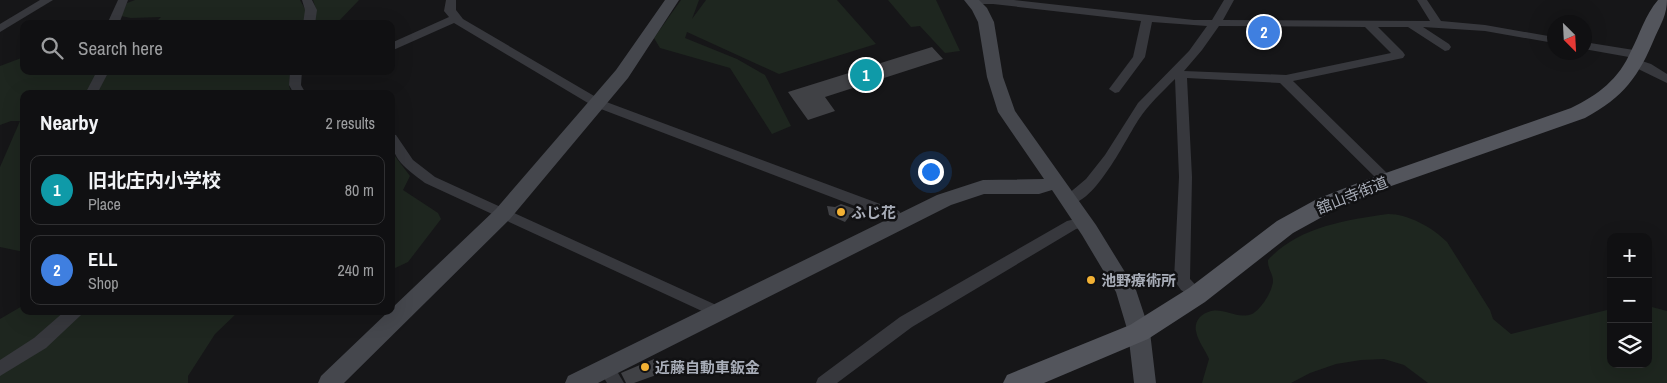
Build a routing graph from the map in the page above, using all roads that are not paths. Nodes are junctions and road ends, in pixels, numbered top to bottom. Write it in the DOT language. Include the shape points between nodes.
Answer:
graph roads {
  1 [pos="48,0"];
  2 [pos="124,0"];
  3 [pos="307,0"];
  4 [pos="451,0"];
  5 [pos="672,0"];
  6 [pos="1229,0"];
  7 [pos="1422,0"];
  8 [pos="974,1"];
  9 [pos="1667,1"];
  10 [pos="1051,3"];
  11 [pos="455,18"];
  12 [pos="1147,18"];
  13 [pos="115,20"];
  14 [pos="310,20"];
  15 [pos="1367,23"];
  16 [pos="1409,23"];
  17 [pos="1214,24"];
  18 [pos="1438,24"];
  19 [pos="0,29"];
  20 [pos="1547,39"];
  21 [pos="395,46"];
  22 [pos="1445,47"];
  23 [pos="1592,47"];
  24 [pos="1638,59"];
  25 [pos="101,75"];
  26 [pos="296,75"];
  27 [pos="1177,75"];
  28 [pos="1283,79"];
  29 [pos="1667,79"];
  30 [pos="1115,88"];
  31 [pos="93,90"];
  32 [pos="298,90"];
  33 [pos="598,103"];
  34 [pos="395,144"];
  35 [pos="1386,180"];
  36 [pos="1055,183"];
  37 [pos="1068,200"];
  38 [pos="503,214"];
  39 [pos="900,222"];
  40 [pos="1084,222"];
  41 [pos="1197,295"];
  42 [pos="714,314"];
  43 [pos="71,315"];
  44 [pos="1139,332"];
  45 [pos="0,369"];
  46 [pos="611,375"];
  47 [pos="329,383"];
  48 [pos="576,383"];
  49 [pos="824,383"];
  50 [pos="1016,383"];
  51 [pos="1145,383"];
  1 -- 19 [label="street"];
  2 -- 13 [label="street"];
  3 -- 14 [label="street" via="311,10"];
  4 -- 11 [label="street" via="450,10"];
  5 -- 33 [label="street" via="622,74"];
  6 -- 17 [label="street"];
  7 -- 18 [label="street"];
  8 -- 10 [label="street"];
  8 -- 36 [label="street" via="989,30 995,77 1002,100 1014,124"];
  9 -- 24 [label="main road, 舘山寺街道" via="1654,20"];
  10 -- 12 [label="street"];
  11 -- 21 [label="street"];
  11 -- 33 [label="street"];
  12 -- 17 [label="street"];
  12 -- 30 [label="street" via="1139,58"];
  15 -- 16 [label="street"];
  15 -- 17 [label="street"];
  15 -- 28 [label="street" via="1399,55"];
  16 -- 18 [label="street"];
  16 -- 22 [label="street"];
  17 -- 27 [label="street"];
  18 -- 20 [label="street" via="1479,27"];
  23 -- 24 [label="street"];
  24 -- 29 [label="street"];
  24 -- 35 [label="main road, 舘山寺街道" via="1621,85 1591,107"];
  25 -- 31 [label="street"];
  26 -- 32 [label="street"];
  27 -- 28 [label="street"];
  27 -- 37 [label="street" via="1142,106 1085,189"];
  27 -- 41 [label="street" via="1185,130 1182,280"];
  28 -- 35 [label="street"];
  33 -- 38 [label="street"];
  33 -- 39 [label="street" via="894,215"];
  34 -- 38 [label="street" via="408,163 424,176"];
  35 -- 41 [label="main road, 舘山寺街道" via="1304,215"];
  36 -- 37 [label="street"];
  36 -- 39 [label="street" via="1039,187 975,189"];
  37 -- 40 [label="street"];
  38 -- 42 [label="street" via="709,308"];
  38 -- 47 [label="street"];
  39 -- 42 [label="street"];
  40 -- 44 [label="street" via="1119,277"];
  40 -- 49 [label="street" via="1072,225 906,322"];
  41 -- 44 [label="main road, 舘山寺街道"];
  42 -- 46 [label="street"];
  43 -- 45 [label="street" via="40,342"];
  44 -- 50 [label="main road, 舘山寺街道"];
  44 -- 51 [label="street"];
  46 -- 48 [label="street"];
}
